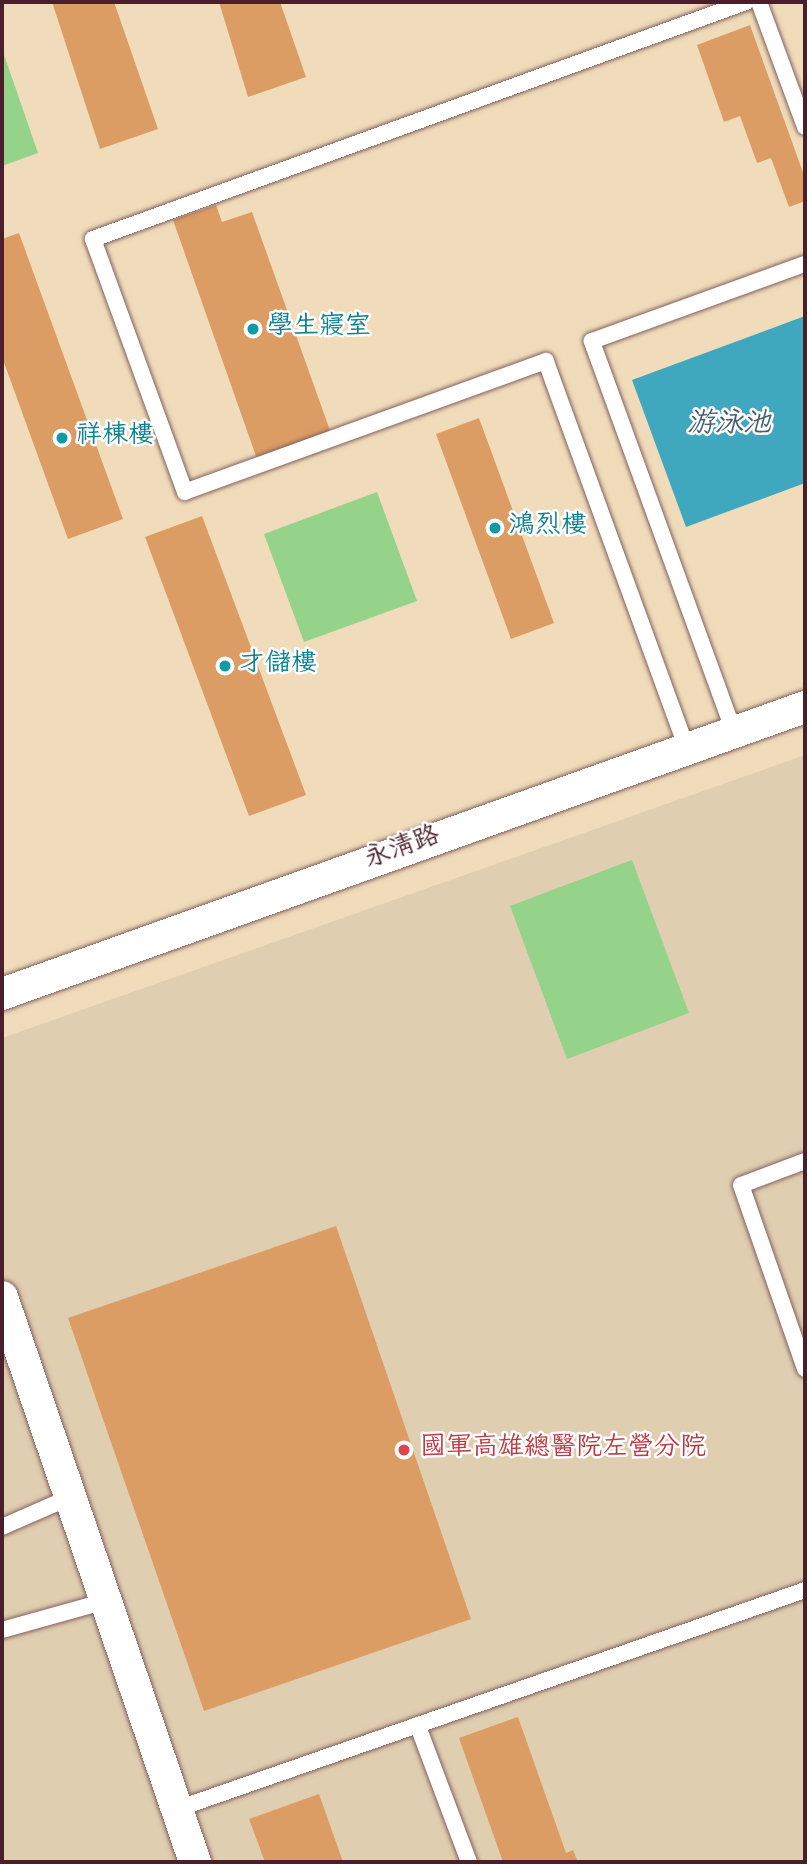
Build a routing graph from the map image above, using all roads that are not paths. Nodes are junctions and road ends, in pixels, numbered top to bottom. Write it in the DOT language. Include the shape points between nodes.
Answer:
graph roads {
  1 [pos="746,2"];
  2 [pos="760,2"];
  3 [pos="805,127"];
  4 [pos="805,264"];
  5 [pos="805,706"];
  6 [pos="734,732"];
  7 [pos="687,748"];
  8 [pos="2,994"];
  9 [pos="805,1161"];
  10 [pos="2,1297"];
  11 [pos="805,1369"];
  12 [pos="68,1498"];
  13 [pos="2,1527"];
  14 [pos="805,1590"];
  15 [pos="106,1601"];
  16 [pos="2,1630"];
  17 [pos="419,1729"];
  18 [pos="177,1809"];
  19 [pos="195,1862"];
  20 [pos="469,1862"];
  1 -- 7 [label="lane" via="93,239 185,492 546,361"];
  2 -- 3 [label="lane"];
  4 -- 6 [label="lane" via="592,341"];
  5 -- 6 [label="street, 永清路"];
  6 -- 7 [label="street, 永清路"];
  7 -- 8 [label="street, 永清路"];
  9 -- 11 [label="lane" via="741,1185"];
  10 -- 12 [label="street"];
  12 -- 13 [label="lane"];
  12 -- 15 [label="street"];
  14 -- 17 [label="lane"];
  15 -- 16 [label="lane"];
  15 -- 18 [label="street"];
  17 -- 18 [label="lane"];
  17 -- 20 [label="lane"];
  18 -- 19 [label="street"];
}
